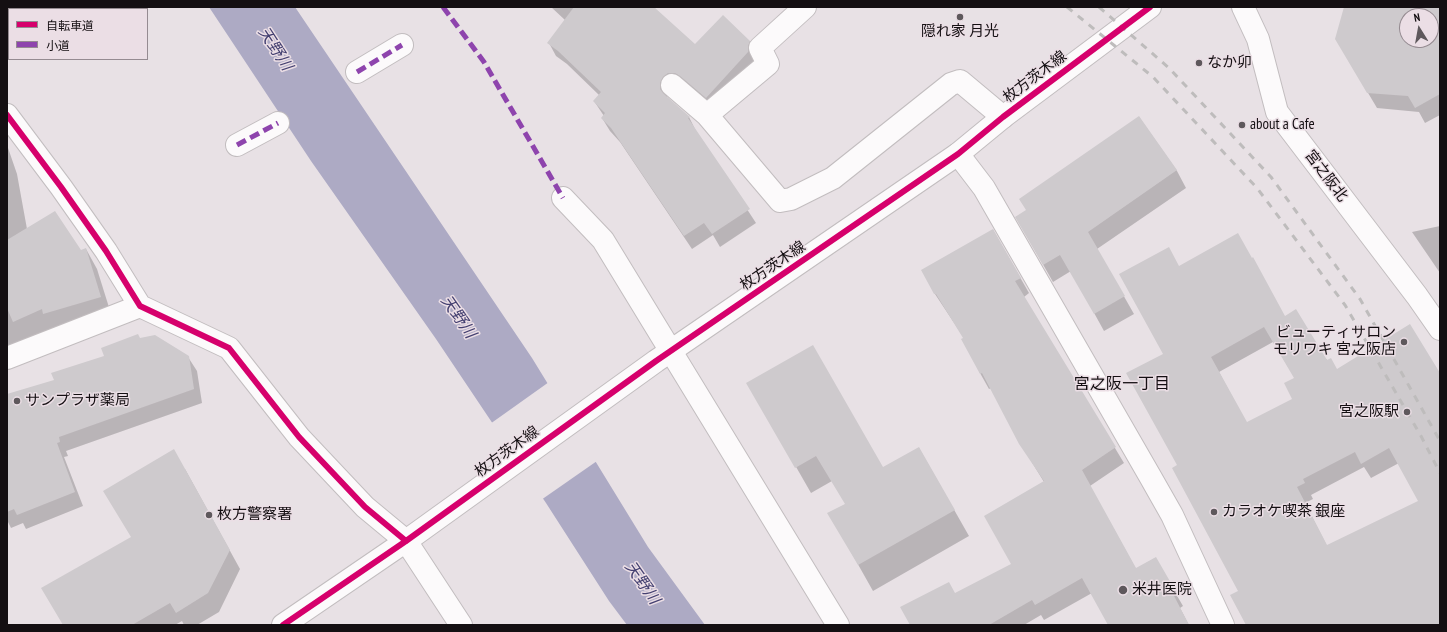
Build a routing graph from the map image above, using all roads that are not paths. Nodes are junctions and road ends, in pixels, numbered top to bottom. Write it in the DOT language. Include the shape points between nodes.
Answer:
graph roads {
  1 [pos="805,7"];
  2 [pos="1150,7"];
  3 [pos="1243,7"];
  4 [pos="402,45"];
  5 [pos="357,72"];
  6 [pos="672,85"];
  7 [pos="7,114"];
  8 [pos="707,115"];
  9 [pos="1003,118"];
  10 [pos="278,123"];
  11 [pos="237,145"];
  12 [pos="958,154"];
  13 [pos="563,198"];
  14 [pos="140,306"];
  15 [pos="1440,329"];
  16 [pos="664,356"];
  17 [pos="7,358"];
  18 [pos="406,541"];
  19 [pos="283,625"];
  20 [pos="462,625"];
  21 [pos="838,625"];
  22 [pos="1223,625"];
  1 -- 8 [label="street" via="760,48 768,64"];
  2 -- 9 [label="street, 枚方茨木線"];
  3 -- 15 [label="street, 宮之阪北" via="1258,38 1278,112"];
  4 -- 5 [label="street"];
  6 -- 8 [label="street"];
  7 -- 14 [label="street" via="84,219"];
  8 -- 9 [label="street" via="780,201 791,199 833,178 951,84 960,81"];
  9 -- 12 [label="street, 枚方茨木線"];
  10 -- 11 [label="street"];
  12 -- 16 [label="street, 枚方茨木線"];
  12 -- 22 [label="street" via="984,188 1172,515"];
  13 -- 16 [label="street" via="603,240"];
  14 -- 17 [label="street"];
  14 -- 18 [label="street" via="229,348 299,437 365,507"];
  16 -- 18 [label="street, 枚方茨木線"];
  16 -- 21 [label="street"];
  18 -- 19 [label="street, 枚方茨木線"];
  18 -- 20 [label="street"];
}
